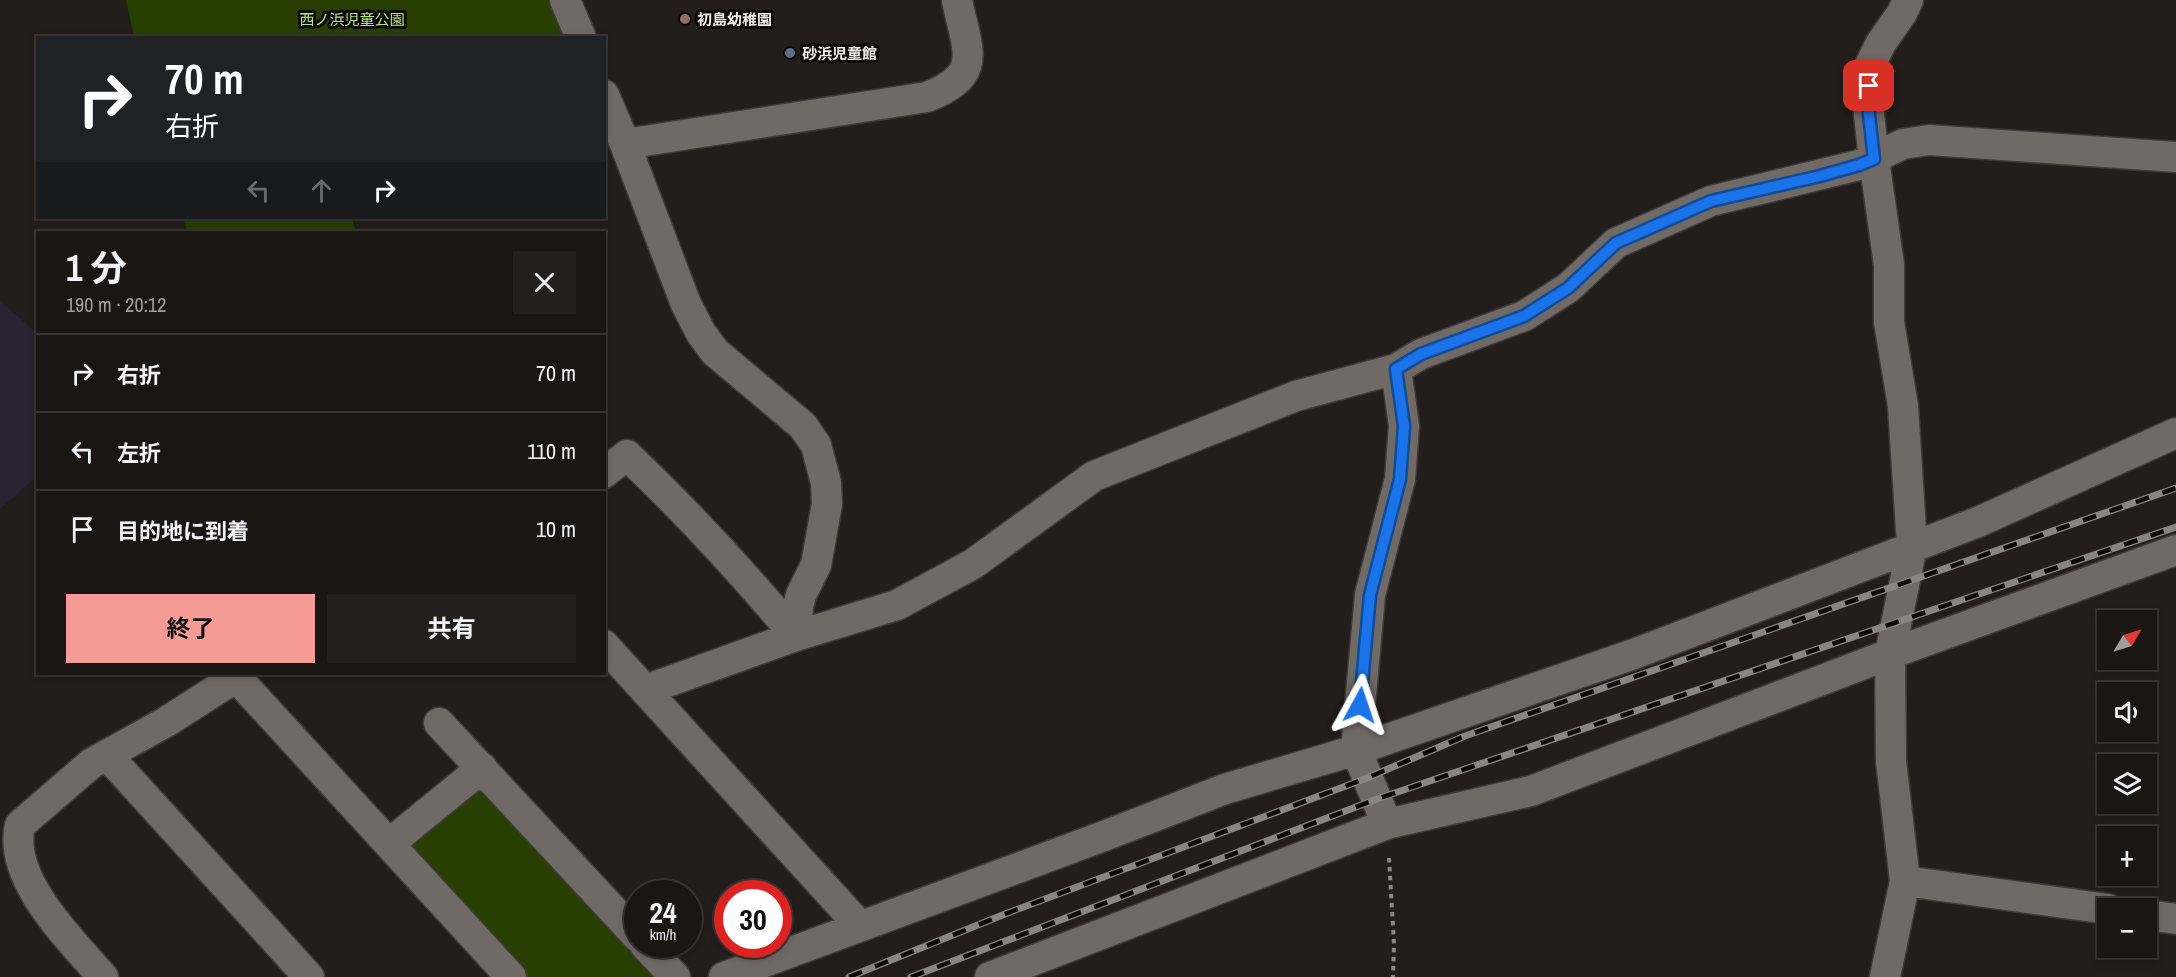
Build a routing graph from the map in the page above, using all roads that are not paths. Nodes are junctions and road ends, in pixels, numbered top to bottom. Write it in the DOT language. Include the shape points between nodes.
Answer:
graph roads {
  1 [pos="565,0"];
  2 [pos="957,0"];
  3 [pos="1908,0"];
  4 [pos="580,36"];
  5 [pos="606,100"];
  6 [pos="625,144"];
  7 [pos="2176,157"];
  8 [pos="1874,159"];
  9 [pos="1396,369"];
  10 [pos="2176,433"];
  11 [pos="606,471"];
  12 [pos="1912,546"];
  13 [pos="2176,550"];
  14 [pos="796,636"];
  15 [pos="606,647"];
  16 [pos="1890,654"];
  17 [pos="238,675"];
  18 [pos="645,690"];
  19 [pos="439,723"];
  20 [pos="1356,750"];
  21 [pos="106,755"];
  22 [pos="482,768"];
  23 [pos="1387,824"];
  24 [pos="389,844"];
  25 [pos="1905,881"];
  26 [pos="2097,907"];
  27 [pos="2157,916"];
  28 [pos="2176,919"];
  29 [pos="624,922"];
  30 [pos="860,926"];
  31 [pos="657,958"];
  32 [pos="104,977"];
  33 [pos="309,977"];
  34 [pos="512,977"];
  35 [pos="675,977"];
  36 [pos="724,977"];
  37 [pos="990,977"];
  38 [pos="1886,977"];
  1 -- 4 [label="street"];
  2 -- 6 [label="street" via="968,56 966,70 945,90 915,99"];
  3 -- 8 [label="street" via="1871,63 1869,115"];
  5 -- 6 [label="street"];
  6 -- 14 [label="street" via="686,304 701,333 714,352 803,426 816,445 825,475 827,504 816,565 801,595"];
  7 -- 8 [label="street" via="1929,140 1903,144"];
  8 -- 9 [label="street" via="1711,201 1658,224 1616,243 1568,288 1524,316 1421,354"];
  8 -- 12 [label="street" via="1889,265 1889,322 1903,406"];
  9 -- 14 [label="street" via="1296,396 1094,476 973,564 897,605"];
  9 -- 20 [label="street" via="1404,426 1400,479 1370,595"];
  10 -- 12 [label="street" via="1978,522"];
  11 -- 14 [label="street" via="627,455 702,529"];
  12 -- 16 [label="street"];
  12 -- 20 [label="street" via="1634,654"];
  13 -- 16 [label="street"];
  14 -- 18 [label="street"];
  15 -- 18 [label="street"];
  16 -- 23 [label="street" via="1531,791"];
  16 -- 25 [label="street" via="1892,761"];
  17 -- 21 [label="street"];
  17 -- 24 [label="street"];
  18 -- 30 [label="street"];
  19 -- 22 [label="street"];
  20 -- 23 [label="street"];
  20 -- 30 [label="street" via="1225,789"];
  21 -- 32 [label="street" via="20,825 17,838 29,878 47,912"];
  21 -- 33 [label="street"];
  22 -- 24 [label="street"];
  22 -- 29 [label="street"];
  23 -- 37 [label="street"];
  24 -- 34 [label="street"];
  25 -- 26 [label="street"];
  25 -- 38 [label="street"];
  27 -- 28 [label="street"];
  30 -- 36 [label="street"];
  31 -- 35 [label="street"];
}
